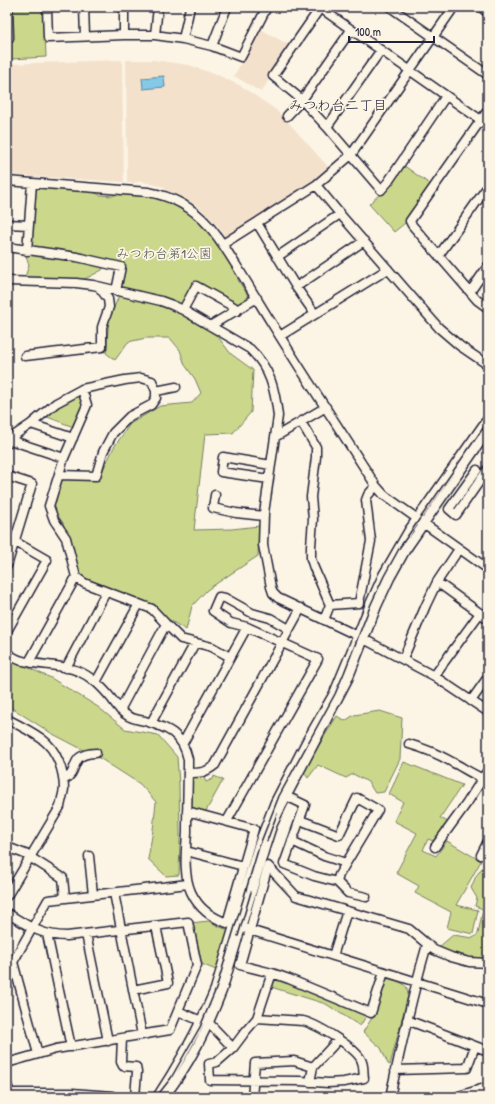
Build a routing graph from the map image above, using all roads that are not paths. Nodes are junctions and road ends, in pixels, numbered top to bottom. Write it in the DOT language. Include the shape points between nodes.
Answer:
graph roads {
  1 [pos="8,7"];
  2 [pos="47,7"];
  3 [pos="84,7"];
  4 [pos="124,7"];
  5 [pos="158,7"];
  6 [pos="190,7"];
  7 [pos="227,7"];
  8 [pos="267,7"];
  9 [pos="320,7"];
  10 [pos="390,7"];
  11 [pos="454,7"];
  12 [pos="481,7"];
  13 [pos="488,13"];
  14 [pos="351,30"];
  15 [pos="124,35"];
  16 [pos="155,35"];
  17 [pos="85,36"];
  18 [pos="434,37"];
  19 [pos="7,38"];
  20 [pos="183,39"];
  21 [pos="212,46"];
  22 [pos="380,50"];
  23 [pos="410,71"];
  24 [pos="488,75"];
  25 [pos="446,96"];
  26 [pos="302,100"];
  27 [pos="488,110"];
  28 [pos="287,116"];
  29 [pos="485,123"];
  30 [pos="327,127"];
  31 [pos="351,155"];
  32 [pos="7,181"];
  33 [pos="32,183"];
  34 [pos="316,185"];
  35 [pos="488,186"];
  36 [pos="340,214"];
  37 [pos="256,223"];
  38 [pos="7,224"];
  39 [pos="29,225"];
  40 [pos="364,241"];
  41 [pos="223,244"];
  42 [pos="7,247"];
  43 [pos="27,251"];
  44 [pos="439,255"];
  45 [pos="276,256"];
  46 [pos="488,266"];
  47 [pos="388,269"];
  48 [pos="7,281"];
  49 [pos="99,287"];
  50 [pos="296,287"];
  51 [pos="116,291"];
  52 [pos="470,292"];
  53 [pos="257,298"];
  54 [pos="488,308"];
  55 [pos="183,310"];
  56 [pos="237,311"];
  57 [pos="315,314"];
  58 [pos="210,326"];
  59 [pos="280,336"];
  60 [pos="26,356"];
  61 [pos="488,365"];
  62 [pos="176,387"];
  63 [pos="82,389"];
  64 [pos="156,391"];
  65 [pos="326,407"];
  66 [pos="488,418"];
  67 [pos="301,422"];
  68 [pos="32,424"];
  69 [pos="488,431"];
  70 [pos="275,437"];
  71 [pos="73,438"];
  72 [pos="8,441"];
  73 [pos="64,458"];
  74 [pos="271,464"];
  75 [pos="488,469"];
  76 [pos="477,470"];
  77 [pos="59,475"];
  78 [pos="7,476"];
  79 [pos="269,479"];
  80 [pos="376,486"];
  81 [pos="215,495"];
  82 [pos="264,516"];
  83 [pos="420,522"];
  84 [pos="14,541"];
  85 [pos="459,549"];
  86 [pos="7,566"];
  87 [pos="488,569"];
  88 [pos="76,577"];
  89 [pos="437,582"];
  90 [pos="106,592"];
  91 [pos="138,604"];
  92 [pos="330,605"];
  93 [pos="301,608"];
  94 [pos="480,613"];
  95 [pos="488,618"];
  96 [pos="324,620"];
  97 [pos="166,624"];
  98 [pos="247,627"];
  99 [pos="289,629"];
  100 [pos="7,631"];
  101 [pos="361,638"];
  102 [pos="195,643"];
  103 [pos="282,643"];
  104 [pos="7,653"];
  105 [pos="230,657"];
  106 [pos="403,659"];
  107 [pos="29,662"];
  108 [pos="66,668"];
  109 [pos="434,676"];
  110 [pos="488,678"];
  111 [pos="96,682"];
  112 [pos="471,701"];
  113 [pos="120,710"];
  114 [pos="488,712"];
  115 [pos="7,719"];
  116 [pos="151,723"];
  117 [pos="183,742"];
  118 [pos="409,744"];
  119 [pos="96,753"];
  120 [pos="488,770"];
  121 [pos="188,773"];
  122 [pos="482,778"];
  123 [pos="64,780"];
  124 [pos="286,796"];
  125 [pos="187,811"];
  126 [pos="300,820"];
  127 [pos="227,821"];
  128 [pos="292,841"];
  129 [pos="488,841"];
  130 [pos="7,847"];
  131 [pos="436,847"];
  132 [pos="186,851"];
  133 [pos="481,855"];
  134 [pos="89,856"];
  135 [pos="30,858"];
  136 [pos="346,863"];
  137 [pos="243,866"];
  138 [pos="337,882"];
  139 [pos="188,884"];
  140 [pos="114,893"];
  141 [pos="93,895"];
  142 [pos="7,896"];
  143 [pos="366,897"];
  144 [pos="65,898"];
  145 [pos="347,911"];
  146 [pos="7,913"];
  147 [pos="156,926"];
  148 [pos="238,927"];
  149 [pos="32,928"];
  150 [pos="121,930"];
  151 [pos="48,934"];
  152 [pos="86,934"];
  153 [pos="427,945"];
  154 [pos="333,956"];
  155 [pos="488,963"];
  156 [pos="384,972"];
  157 [pos="272,973"];
  158 [pos="416,982"];
  159 [pos="133,990"];
  160 [pos="488,1004"];
  161 [pos="178,1012"];
  162 [pos="257,1018"];
  163 [pos="407,1020"];
  164 [pos="205,1022"];
  165 [pos="142,1035"];
  166 [pos="122,1038"];
  167 [pos="108,1040"];
  168 [pos="338,1040"];
  169 [pos="475,1046"];
  170 [pos="71,1047"];
  171 [pos="233,1048"];
  172 [pos="488,1051"];
  173 [pos="38,1054"];
  174 [pos="7,1064"];
  175 [pos="313,1067"];
  176 [pos="396,1070"];
  177 [pos="252,1080"];
  178 [pos="310,1082"];
  179 [pos="9,1092"];
  180 [pos="482,1092"];
  181 [pos="89,1096"];
  182 [pos="112,1097"];
  183 [pos="135,1097"];
  184 [pos="157,1097"];
  185 [pos="164,1097"];
  186 [pos="252,1097"];
  187 [pos="390,1097"];
  188 [pos="460,1097"];
  1 -- 19 [label="street"];
  2 -- 17 [label="street" via="48,38"];
  3 -- 17 [label="street"];
  4 -- 15 [label="street"];
  5 -- 16 [label="street"];
  6 -- 20 [label="street"];
  7 -- 21 [label="street"];
  8 -- 21 [label="street" via="241,57"];
  9 -- 14 [label="street"];
  9 -- 26 [label="street" via="273,76"];
  10 -- 18 [label="street"];
  11 -- 18 [label="street"];
  12 -- 13 [label="street"];
  14 -- 22 [label="street"];
  14 -- 26 [label="street"];
  15 -- 16 [label="street"];
  15 -- 17 [label="street"];
  16 -- 20 [label="street"];
  18 -- 23 [label="street"];
  18 -- 24 [label="street"];
  20 -- 21 [label="street"];
  22 -- 23 [label="street"];
  22 -- 30 [label="street"];
  23 -- 25 [label="street"];
  23 -- 31 [label="street"];
  25 -- 29 [label="street"];
  25 -- 31 [label="street" via="381,190"];
  26 -- 28 [label="street"];
  26 -- 30 [label="street"];
  27 -- 29 [label="street"];
  29 -- 44 [label="street" via="410,221"];
  30 -- 31 [label="street"];
  31 -- 34 [label="street"];
  32 -- 33 [label="street"];
  33 -- 39 [label="street"];
  33 -- 41 [label="street" via="125,186 173,198 208,224"];
  34 -- 36 [label="street"];
  34 -- 37 [label="street"];
  35 -- 44 [label="street"];
  36 -- 40 [label="street"];
  36 -- 45 [label="street"];
  37 -- 41 [label="street"];
  37 -- 45 [label="street"];
  38 -- 39 [label="street"];
  39 -- 43 [label="street"];
  40 -- 47 [label="street"];
  40 -- 50 [label="street"];
  41 -- 53 [label="street"];
  42 -- 43 [label="street"];
  43 -- 51 [label="street" via="77,257 121,267"];
  44 -- 52 [label="street"];
  45 -- 50 [label="street"];
  46 -- 52 [label="street"];
  47 -- 57 [label="street"];
  47 -- 61 [label="street" via="439,328"];
  48 -- 49 [label="street" via="76,283"];
  49 -- 51 [label="street"];
  49 -- 60 [label="street" via="108,299 109,307 102,327 102,346"];
  50 -- 57 [label="street"];
  51 -- 55 [label="street"];
  52 -- 54 [label="street"];
  53 -- 56 [label="street"];
  53 -- 59 [label="street"];
  55 -- 56 [label="street" via="196,286"];
  55 -- 58 [label="street"];
  56 -- 58 [label="street"];
  57 -- 59 [label="street"];
  58 -- 70 [label="street" via="250,349 265,366 277,400"];
  59 -- 65 [label="street"];
  62 -- 64 [label="street"];
  63 -- 64 [label="street" via="142,378 152,381"];
  63 -- 68 [label="street" via="56,403"];
  63 -- 71 [label="street" via="88,405"];
  64 -- 77 [label="street" via="156,398 151,405 130,416 113,433 103,452 96,476"];
  65 -- 67 [label="street"];
  65 -- 80 [label="street"];
  66 -- 83 [label="street"];
  67 -- 70 [label="street"];
  67 -- 92 [label="street" via="316,447 310,497 313,519 311,559"];
  68 -- 71 [label="street"];
  68 -- 72 [label="street"];
  69 -- 83 [label="street"];
  70 -- 74 [label="street"];
  71 -- 73 [label="street"];
  72 -- 73 [label="street"];
  73 -- 77 [label="street"];
  74 -- 79 [label="street"];
  74 -- 79 [label="street" via="223,457 221,472"];
  75 -- 76 [label="street" via="456,515 449,508"];
  77 -- 88 [label="street" via="50,506 54,520 66,538"];
  78 -- 84 [label="street" via="32,484"];
  79 -- 82 [label="street"];
  80 -- 83 [label="street"];
  80 -- 92 [label="street" via="366,500 371,541 359,603"];
  81 -- 82 [label="street" via="213,508"];
  82 -- 93 [label="street" via="263,545 273,593 278,598"];
  83 -- 85 [label="street"];
  83 -- 101 [label="street"];
  84 -- 86 [label="street"];
  84 -- 100 [label="street" via="47,560"];
  85 -- 87 [label="street"];
  85 -- 89 [label="street"];
  88 -- 90 [label="street"];
  88 -- 107 [label="street"];
  89 -- 94 [label="street"];
  89 -- 106 [label="street"];
  90 -- 91 [label="street"];
  90 -- 108 [label="street"];
  91 -- 97 [label="street" via="152,609"];
  91 -- 111 [label="street"];
  92 -- 96 [label="street"];
  93 -- 96 [label="street"];
  93 -- 99 [label="street"];
  94 -- 95 [label="street"];
  94 -- 109 [label="street"];
  96 -- 101 [label="street"];
  97 -- 102 [label="street" via="181,639"];
  97 -- 113 [label="street"];
  98 -- 99 [label="street" via="231,624 212,611 219,597 252,613 270,618"];
  98 -- 103 [label="street"];
  98 -- 105 [label="street"];
  99 -- 103 [label="street"];
  101 -- 106 [label="street"];
  101 -- 124 [label="street" via="348,680"];
  101 -- 148 [label="street" via="275,802 258,846"];
  102 -- 105 [label="street" via="212,647"];
  102 -- 116 [label="street"];
  103 -- 121 [label="street" via="215,765 209,770"];
  103 -- 127 [label="street" via="318,659"];
  104 -- 107 [label="street"];
  105 -- 117 [label="street"];
  106 -- 109 [label="street"];
  107 -- 108 [label="street"];
  108 -- 111 [label="street" via="82,673"];
  109 -- 112 [label="street"];
  110 -- 112 [label="street"];
  111 -- 113 [label="street"];
  112 -- 114 [label="street"];
  113 -- 116 [label="street" via="132,718"];
  115 -- 123 [label="street" via="50,746 61,767"];
  116 -- 117 [label="street" via="174,733"];
  117 -- 121 [label="street" via="188,759"];
  118 -- 122 [label="street"];
  119 -- 123 [label="street" via="78,758 69,778"];
  120 -- 122 [label="street"];
  121 -- 125 [label="street"];
  122 -- 131 [label="street"];
  123 -- 135 [label="street" via="60,807"];
  124 -- 126 [label="street" via="305,805"];
  124 -- 148 [label="street" via="272,826"];
  125 -- 127 [label="street"];
  125 -- 132 [label="street"];
  126 -- 128 [label="street"];
  126 -- 136 [label="street" via="339,835 357,798 378,810"];
  127 -- 137 [label="street" via="254,829"];
  128 -- 136 [label="street"];
  128 -- 138 [label="street" via="284,864"];
  129 -- 133 [label="street"];
  130 -- 135 [label="street"];
  132 -- 137 [label="street"];
  132 -- 139 [label="street"];
  134 -- 141 [label="street"];
  135 -- 142 [label="street"];
  135 -- 144 [label="street" via="63,878"];
  136 -- 138 [label="street"];
  137 -- 148 [label="street"];
  138 -- 143 [label="street" via="348,893"];
  139 -- 140 [label="street"];
  139 -- 148 [label="street" via="194,898 208,913 215,919"];
  140 -- 141 [label="street"];
  140 -- 150 [label="street"];
  141 -- 144 [label="street"];
  144 -- 149 [label="street" via="48,900"];
  145 -- 148 [label="street" via="296,896 268,866"];
  145 -- 153 [label="street" via="409,929"];
  145 -- 154 [label="street"];
  146 -- 149 [label="street"];
  147 -- 150 [label="street"];
  147 -- 159 [label="street" via="168,983"];
  147 -- 161 [label="street" via="188,922 197,965"];
  148 -- 154 [label="street"];
  148 -- 157 [label="street" via="240,965"];
  148 -- 164 [label="street" via="222,991"];
  149 -- 151 [label="street"];
  149 -- 173 [label="street" via="13,962"];
  150 -- 152 [label="street"];
  150 -- 159 [label="street"];
  151 -- 152 [label="street"];
  151 -- 170 [label="street"];
  152 -- 167 [label="street"];
  153 -- 155 [label="street" via="451,957 469,962"];
  153 -- 158 [label="street"];
  154 -- 156 [label="street"];
  156 -- 157 [label="street" via="371,1013"];
  156 -- 158 [label="street"];
  157 -- 162 [label="street"];
  158 -- 160 [label="street"];
  158 -- 163 [label="street"];
  159 -- 165 [label="street"];
  161 -- 164 [label="street"];
  161 -- 165 [label="street" via="170,1030"];
  162 -- 168 [label="street" via="308,1022"];
  162 -- 171 [label="street"];
  163 -- 169 [label="street"];
  163 -- 176 [label="street"];
  164 -- 171 [label="street"];
  164 -- 184 [label="street"];
  164 -- 185 [label="street" via="194,1052"];
  165 -- 166 [label="street"];
  166 -- 167 [label="street"];
  166 -- 183 [label="street" via="121,1062 123,1066 136,1067"];
  167 -- 170 [label="street"];
  168 -- 175 [label="street"];
  168 -- 178 [label="street" via="357,1052 362,1061 364,1078 344,1082"];
  169 -- 172 [label="street"];
  169 -- 176 [label="street" via="467,1068"];
  170 -- 173 [label="street"];
  171 -- 177 [label="street" via="216,1062 209,1064 210,1080"];
  173 -- 174 [label="street"];
  175 -- 177 [label="street" via="294,1061 255,1062"];
  175 -- 178 [label="street"];
  176 -- 187 [label="street"];
  177 -- 178 [label="street"];
  177 -- 186 [label="street"];
  179 -- 181 [label="main road"];
  180 -- 188 [label="main road"];
  181 -- 182 [label="main road"];
}
